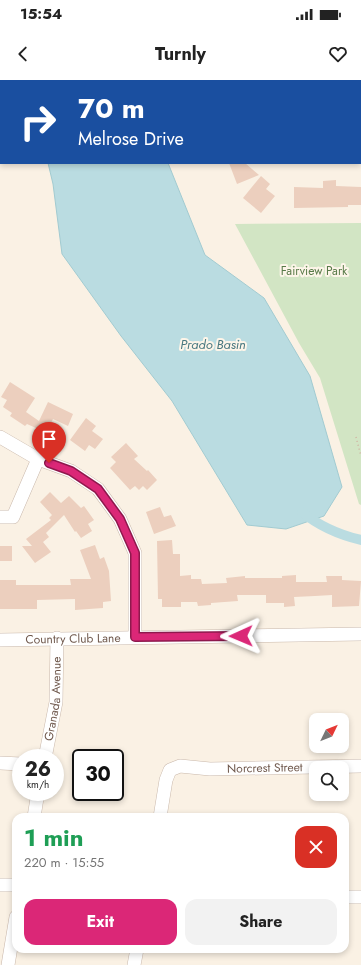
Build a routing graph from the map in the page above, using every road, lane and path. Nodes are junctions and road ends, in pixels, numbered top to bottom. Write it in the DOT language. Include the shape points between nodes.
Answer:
graph roads {
  1 [pos="0,437"];
  2 [pos="356,437"];
  3 [pos="361,456"];
  4 [pos="38,459"];
  5 [pos="0,517"];
  6 [pos="361,634"];
  7 [pos="135,637"];
  8 [pos="57,638"];
  9 [pos="0,640"];
  10 [pos="47,749"];
  11 [pos="0,763"];
  12 [pos="12,764"];
  13 [pos="361,766"];
  14 [pos="37,801"];
  15 [pos="35,813"];
  16 [pos="161,813"];
  17 [pos="0,885"];
  18 [pos="12,885"];
  19 [pos="349,897"];
  20 [pos="361,897"];
  21 [pos="12,942"];
  22 [pos="136,953"];
  23 [pos="8,965"];
  24 [pos="134,965"];
  1 -- 4 [label="street"];
  2 -- 3 [label="path"];
  4 -- 5 [label="street" via="13,517"];
  4 -- 7 [label="street" via="71,471 98,489 120,519 135,553"];
  6 -- 7 [label="street, Country Club Lane"];
  7 -- 8 [label="street, Country Club Lane"];
  8 -- 9 [label="street, Country Club Lane"];
  8 -- 10 [label="street, Granada Avenue" via="56,702"];
  11 -- 12 [label="street"];
  13 -- 16 [label="street, Norcrest Street" via="210,770 180,766 170,770"];
  14 -- 15 [label="street"];
  17 -- 18 [label="street"];
  19 -- 20 [label="street"];
  21 -- 23 [label="street"];
  22 -- 24 [label="street"];
}
